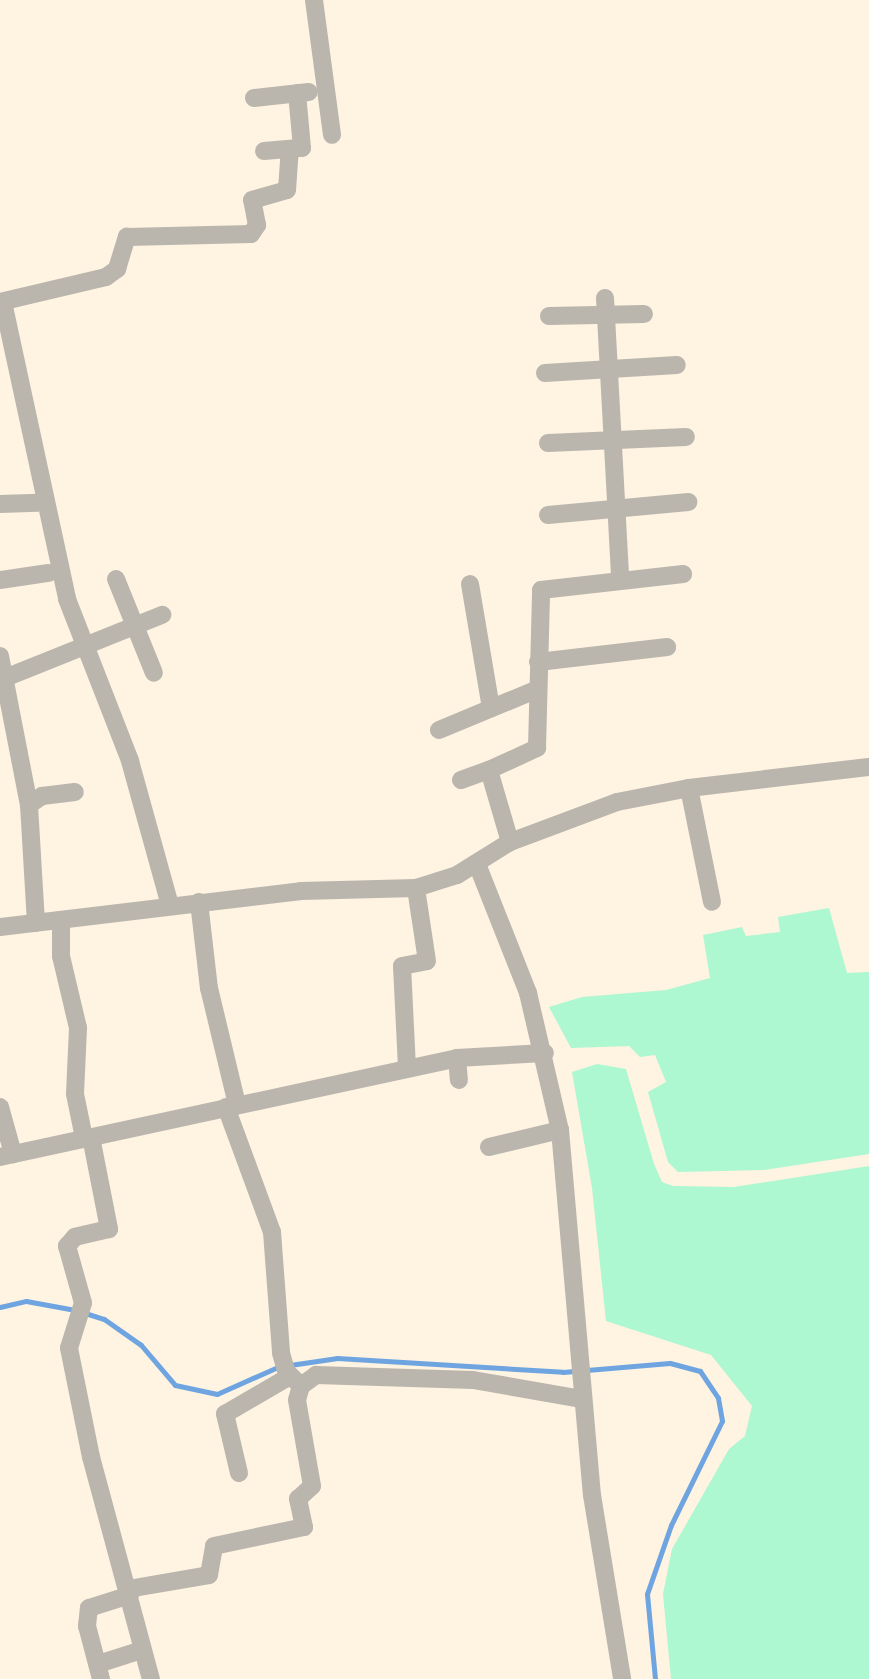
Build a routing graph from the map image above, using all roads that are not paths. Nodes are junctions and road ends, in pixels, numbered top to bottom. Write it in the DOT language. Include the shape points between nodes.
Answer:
graph roads {
  1 [pos="314,0"];
  2 [pos="323,90"];
  3 [pos="297,93"];
  4 [pos="254,98"];
  5 [pos="332,135"];
  6 [pos="264,151"];
  7 [pos="290,151"];
  8 [pos="2,302"];
  9 [pos="605,306"];
  10 [pos="644,314"];
  11 [pos="549,316"];
  12 [pos="677,365"];
  13 [pos="611,369"];
  14 [pos="545,373"];
  15 [pos="686,437"];
  16 [pos="614,439"];
  17 [pos="548,443"];
  18 [pos="688,502"];
  19 [pos="38,503"];
  20 [pos="0,504"];
  21 [pos="615,509"];
  22 [pos="548,515"];
  23 [pos="48,573"];
  24 [pos="683,574"];
  25 [pos="116,579"];
  26 [pos="620,579"];
  27 [pos="0,580"];
  28 [pos="470,584"];
  29 [pos="162,615"];
  30 [pos="135,625"];
  31 [pos="83,644"];
  32 [pos="667,647"];
  33 [pos="0,656"];
  34 [pos="538,662"];
  35 [pos="154,673"];
  36 [pos="1,680"];
  37 [pos="538,689"];
  38 [pos="491,708"];
  39 [pos="439,730"];
  40 [pos="869,767"];
  41 [pos="489,770"];
  42 [pos="461,780"];
  43 [pos="689,788"];
  44 [pos="75,792"];
  45 [pos="29,805"];
  46 [pos="510,842"];
  47 [pos="477,864"];
  48 [pos="416,888"];
  49 [pos="199,902"];
  50 [pos="712,902"];
  51 [pos="170,905"];
  52 [pos="61,920"];
  53 [pos="36,923"];
  54 [pos="0,927"];
  55 [pos="545,1053"];
  56 [pos="457,1058"];
  57 [pos="407,1068"];
  58 [pos="459,1080"];
  59 [pos="232,1106"];
  60 [pos="0,1107"];
  61 [pos="560,1130"];
  62 [pos="88,1137"];
  63 [pos="489,1147"];
  64 [pos="6,1155"];
  65 [pos="290,1373"];
  66 [pos="582,1395"];
  67 [pos="239,1473"];
  68 [pos="129,1592"];
  69 [pos="142,1650"];
  70 [pos="99,1671"];
  71 [pos="151,1679"];
  72 [pos="622,1679"];
  1 -- 2 [label="street"];
  2 -- 3 [label="street"];
  2 -- 5 [label="street"];
  3 -- 4 [label="street"];
  3 -- 7 [label="street" via="304,145"];
  6 -- 7 [label="street"];
  7 -- 8 [label="street" via="287,190 252,200 257,225 251,234 127,237 114,273"];
  8 -- 31 [label="street" via="62,577"];
  9 -- 10 [label="street"];
  9 -- 11 [label="street"];
  9 -- 13 [label="street"];
  12 -- 13 [label="street"];
  13 -- 14 [label="street"];
  13 -- 16 [label="street"];
  15 -- 16 [label="street"];
  16 -- 17 [label="street"];
  16 -- 21 [label="street"];
  18 -- 21 [label="street"];
  19 -- 20 [label="street"];
  21 -- 22 [label="street"];
  21 -- 26 [label="street"];
  23 -- 27 [label="street"];
  24 -- 26 [label="street"];
  25 -- 30 [label="street"];
  26 -- 34 [label="street" via="541,590"];
  28 -- 38 [label="street"];
  29 -- 30 [label="street"];
  30 -- 31 [label="street"];
  30 -- 35 [label="street"];
  31 -- 36 [label="street"];
  31 -- 51 [label="street" via="130,761"];
  32 -- 34 [label="street"];
  33 -- 36 [label="street"];
  34 -- 37 [label="street"];
  36 -- 45 [label="street"];
  37 -- 38 [label="street"];
  37 -- 41 [label="street" via="536,751"];
  38 -- 39 [label="street"];
  40 -- 43 [label="street"];
  41 -- 42 [label="street"];
  41 -- 46 [label="street"];
  43 -- 46 [label="street" via="605,806"];
  43 -- 50 [label="street"];
  44 -- 45 [label="street" via="42,796"];
  45 -- 53 [label="street"];
  46 -- 47 [label="street"];
  47 -- 48 [label="street"];
  47 -- 55 [label="street" via="508,938"];
  48 -- 49 [label="street" via="301,891"];
  48 -- 57 [label="street" via="427,961 402,966"];
  49 -- 51 [label="street"];
  49 -- 59 [label="street"];
  51 -- 52 [label="street"];
  52 -- 53 [label="street"];
  52 -- 62 [label="street" via="61,956 78,1028 75,1094"];
  53 -- 54 [label="street"];
  55 -- 56 [label="street"];
  55 -- 61 [label="street"];
  56 -- 57 [label="street"];
  56 -- 58 [label="street"];
  57 -- 59 [label="street"];
  59 -- 62 [label="street"];
  59 -- 65 [label="street" via="272,1232"];
  60 -- 64 [label="street"];
  61 -- 63 [label="street"];
  61 -- 66 [label="street"];
  62 -- 64 [label="street"];
  62 -- 68 [label="street" via="109,1229 75,1237 67,1246 78,1315 69,1348 91,1457"];
  65 -- 66 [label="street" via="473,1380"];
  65 -- 67 [label="street" via="225,1414"];
  65 -- 68 [label="street" via="312,1486 298,1499 304,1527 214,1546 209,1575"];
  66 -- 72 [label="street"];
  68 -- 69 [label="street"];
  68 -- 70 [label="street" via="89,1608 87,1626"];
  69 -- 70 [label="street"];
  69 -- 71 [label="street"];
}
